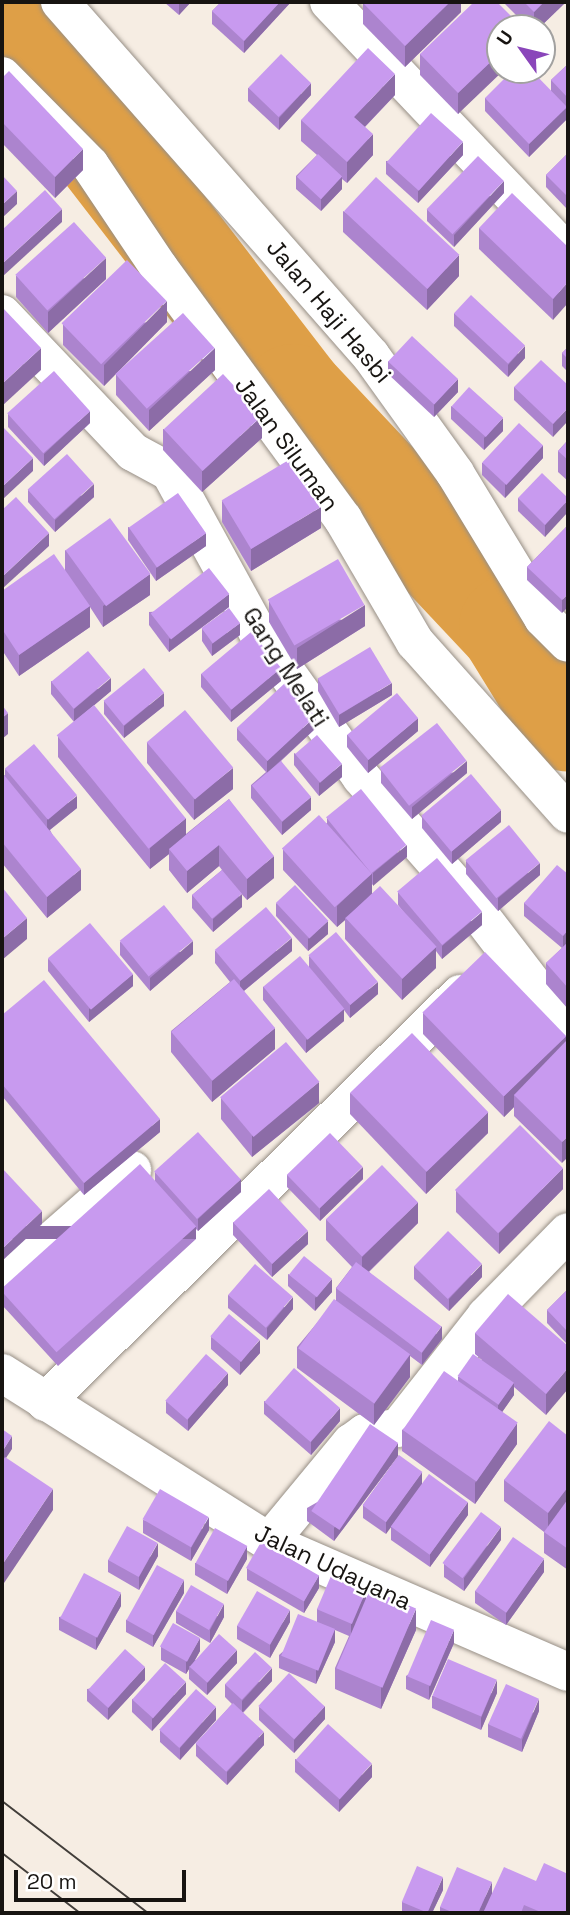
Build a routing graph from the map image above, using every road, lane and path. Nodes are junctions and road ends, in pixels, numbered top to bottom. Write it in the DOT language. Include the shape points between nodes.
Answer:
graph roads {
  1 [pos="60,2"];
  2 [pos="329,2"];
  3 [pos="2,76"];
  4 [pos="568,254"];
  5 [pos="2,314"];
  6 [pos="568,643"];
  7 [pos="568,814"];
  8 [pos="505,950"];
  9 [pos="568,1030"];
  10 [pos="132,1170"];
  11 [pos="568,1232"];
  12 [pos="2,1283"];
  13 [pos="2,1373"];
  14 [pos="45,1402"];
  15 [pos="269,1542"];
  16 [pos="568,1672"];
  1 -- 6 [label="street, Jalan Haji Hasbi" via="371,356 455,473 543,618"];
  2 -- 4 [label="street"];
  3 -- 7 [label="street, Jalan Siluman" via="90,165 160,269 343,519 415,642"];
  5 -- 8 [label="street, Gang Melati" via="132,452 170,472 257,631 360,777 466,897"];
  8 -- 9 [label="street, Gang Melati"];
  8 -- 14 [label="street"];
  10 -- 12 [label="street"];
  11 -- 15 [label="street" via="486,1316 398,1428 365,1433 351,1443"];
  13 -- 14 [label="street, Jalan Udayana"];
  14 -- 15 [label="street, Jalan Udayana"];
  15 -- 16 [label="street, Jalan Udayana"];
}
